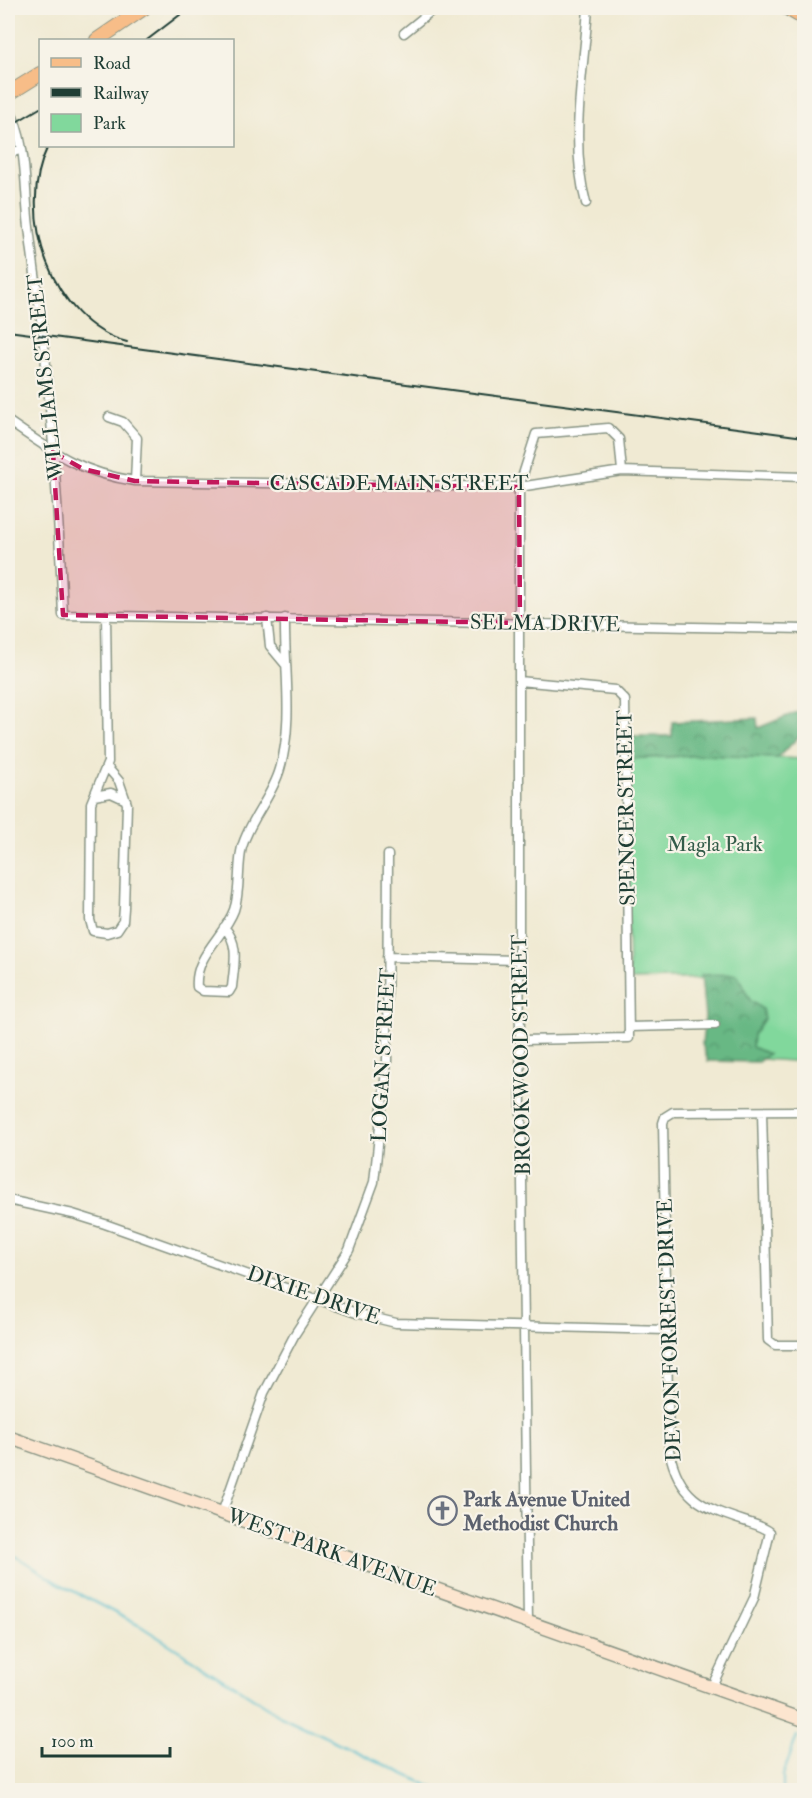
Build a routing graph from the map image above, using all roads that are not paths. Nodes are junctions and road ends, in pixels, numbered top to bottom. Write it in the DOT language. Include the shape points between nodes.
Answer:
graph roads {
  1 [pos="144,8"];
  2 [pos="435,8"];
  3 [pos="588,8"];
  4 [pos="787,8"];
  5 [pos="804,18"];
  6 [pos="404,33"];
  7 [pos="98,39"];
  8 [pos="39,75"];
  9 [pos="8,94"];
  10 [pos="8,106"];
  11 [pos="22,149"];
  12 [pos="8,154"];
  13 [pos="586,203"];
  14 [pos="109,417"];
  15 [pos="8,421"];
  16 [pos="53,452"];
  17 [pos="622,471"];
  18 [pos="804,477"];
  19 [pos="135,481"];
  20 [pos="519,487"];
  21 [pos="63,615"];
  22 [pos="106,615"];
  23 [pos="267,618"];
  24 [pos="285,618"];
  25 [pos="520,623"];
  26 [pos="804,629"];
  27 [pos="285,664"];
  28 [pos="519,681"];
  29 [pos="107,767"];
  30 [pos="94,796"];
  31 [pos="126,800"];
  32 [pos="388,855"];
  33 [pos="224,927"];
  34 [pos="387,957"];
  35 [pos="519,960"];
  36 [pos="715,1025"];
  37 [pos="629,1027"];
  38 [pos="520,1040"];
  39 [pos="804,1111"];
  40 [pos="762,1112"];
  41 [pos="8,1200"];
  42 [pos="319,1299"];
  43 [pos="525,1328"];
  44 [pos="666,1330"];
  45 [pos="804,1345"];
  46 [pos="8,1437"];
  47 [pos="222,1513"];
  48 [pos="528,1622"];
  49 [pos="711,1688"];
  50 [pos="804,1720"];
  1 -- 7 [label="main road"];
  2 -- 6 [label="street"];
  3 -- 13 [label="street" via="578,149"];
  4 -- 5 [label="main road"];
  8 -- 9 [label="main road"];
  10 -- 11 [label="street, WILLIAMS STREET"];
  11 -- 12 [label="street"];
  11 -- 16 [label="street, WILLIAMS STREET"];
  14 -- 19 [label="street" via="123,423 137,438"];
  15 -- 16 [label="street, CASCADE MAIN STREET"];
  16 -- 19 [label="street, CASCADE MAIN STREET" via="82,469"];
  16 -- 21 [label="street, WILLIAMS STREET"];
  17 -- 18 [label="street, CASCADE MAIN STREET"];
  17 -- 20 [label="street, CASCADE MAIN STREET"];
  17 -- 20 [label="street, BROOKWOOD STREET" via="619,439 608,428 536,434"];
  19 -- 20 [label="street, CASCADE MAIN STREET"];
  20 -- 25 [label="street, BROOKWOOD STREET"];
  21 -- 22 [label="street, SELMA DRIVE"];
  22 -- 23 [label="street, SELMA DRIVE"];
  22 -- 29 [label="street"];
  23 -- 24 [label="street, SELMA DRIVE"];
  23 -- 27 [label="street" via="270,646"];
  24 -- 25 [label="street, SELMA DRIVE"];
  24 -- 27 [label="street"];
  25 -- 26 [label="street, SELMA DRIVE"];
  25 -- 28 [label="street, BROOKWOOD STREET"];
  27 -- 33 [label="street" via="285,734 280,768 274,787 247,833 234,910"];
  28 -- 35 [label="street, BROOKWOOD STREET"];
  28 -- 37 [label="street, SPENCER STREET" via="615,690 625,700"];
  29 -- 30 [label="street"];
  29 -- 31 [label="street" via="119,781"];
  30 -- 31 [label="street" via="111,793"];
  30 -- 31 [label="street" via="90,920 93,931 98,933 113,932 123,921"];
  32 -- 34 [label="street, LOGAN STREET"];
  33 -- 33 [label="street" via="196,975 197,987 202,991 229,992 232,987 235,947 233,936"];
  34 -- 35 [label="street, LOGAN STREET"];
  34 -- 42 [label="street, LOGAN STREET" via="387,1061 374,1182 349,1250"];
  35 -- 38 [label="street, BROOKWOOD STREET"];
  36 -- 37 [label="street"];
  37 -- 38 [label="street" via="629,1038"];
  38 -- 43 [label="street, BROOKWOOD STREET"];
  39 -- 40 [label="street, DEVON FORREST DRIVE"];
  40 -- 44 [label="street, DEVON FORREST DRIVE" via="673,1112 665,1117"];
  40 -- 45 [label="street" via="768,1340 775,1345"];
  41 -- 42 [label="street, DIXIE DRIVE" via="94,1221"];
  42 -- 43 [label="street, DIXIE DRIVE" via="396,1323"];
  42 -- 47 [label="street, LOGAN STREET" via="281,1358 264,1393"];
  43 -- 44 [label="street, DIXIE DRIVE"];
  43 -- 48 [label="street, BROOKWOOD STREET"];
  44 -- 49 [label="street, DEVON FORREST DRIVE" via="669,1450 680,1484 709,1509 770,1532 754,1598"];
  46 -- 47 [label="main road, WEST PARK AVENUE"];
  47 -- 48 [label="main road, WEST PARK AVENUE"];
  48 -- 49 [label="main road, WEST PARK AVENUE"];
  49 -- 50 [label="main road, WEST PARK AVENUE"];
}
